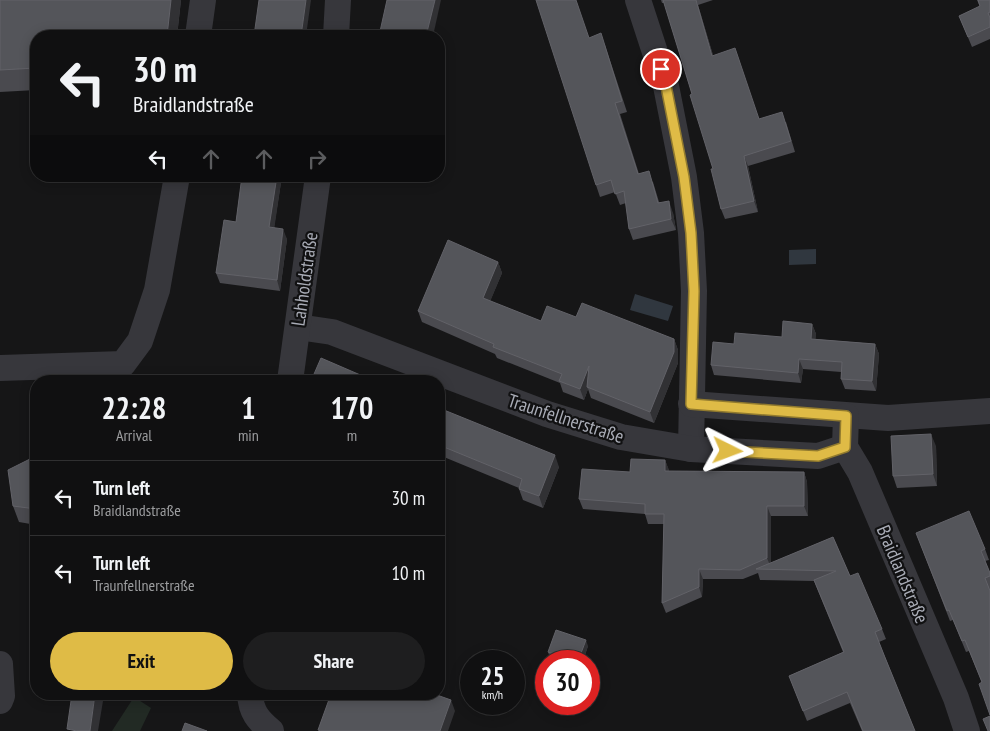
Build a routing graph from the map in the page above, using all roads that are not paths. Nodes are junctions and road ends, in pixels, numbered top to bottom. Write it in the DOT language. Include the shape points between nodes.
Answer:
graph roads {
  1 [pos="202,0"];
  2 [pos="338,0"];
  3 [pos="638,0"];
  4 [pos="199,30"];
  5 [pos="336,30"];
  6 [pos="176,182"];
  7 [pos="317,182"];
  8 [pos="298,327"];
  9 [pos="0,368"];
  10 [pos="291,375"];
  11 [pos="691,404"];
  12 [pos="990,411"];
  13 [pos="846,416"];
  14 [pos="845,447"];
  15 [pos="691,449"];
  16 [pos="0,664"];
  17 [pos="251,700"];
  18 [pos="0,701"];
  19 [pos="271,731"];
  20 [pos="967,731"];
  1 -- 4 [label="street"];
  2 -- 5 [label="street"];
  3 -- 11 [label="street" via="666,86 684,177 694,291"];
  6 -- 9 [label="street" via="157,290 140,341 123,364"];
  7 -- 8 [label="street, Lahholdstraße"];
  8 -- 10 [label="street, Lahholdstraße"];
  8 -- 15 [label="street, Traunfellnerstraße" via="332,332 586,428"];
  11 -- 13 [label="street"];
  11 -- 15 [label="street"];
  12 -- 13 [label="street" via="888,418"];
  13 -- 14 [label="street"];
  14 -- 15 [label="street, Traunfellnerstraße" via="818,456"];
  14 -- 20 [label="street, Braidlandstraße" via="860,472"];
  16 -- 18 [label="street"];
  17 -- 19 [label="street" via="257,718"];
}
